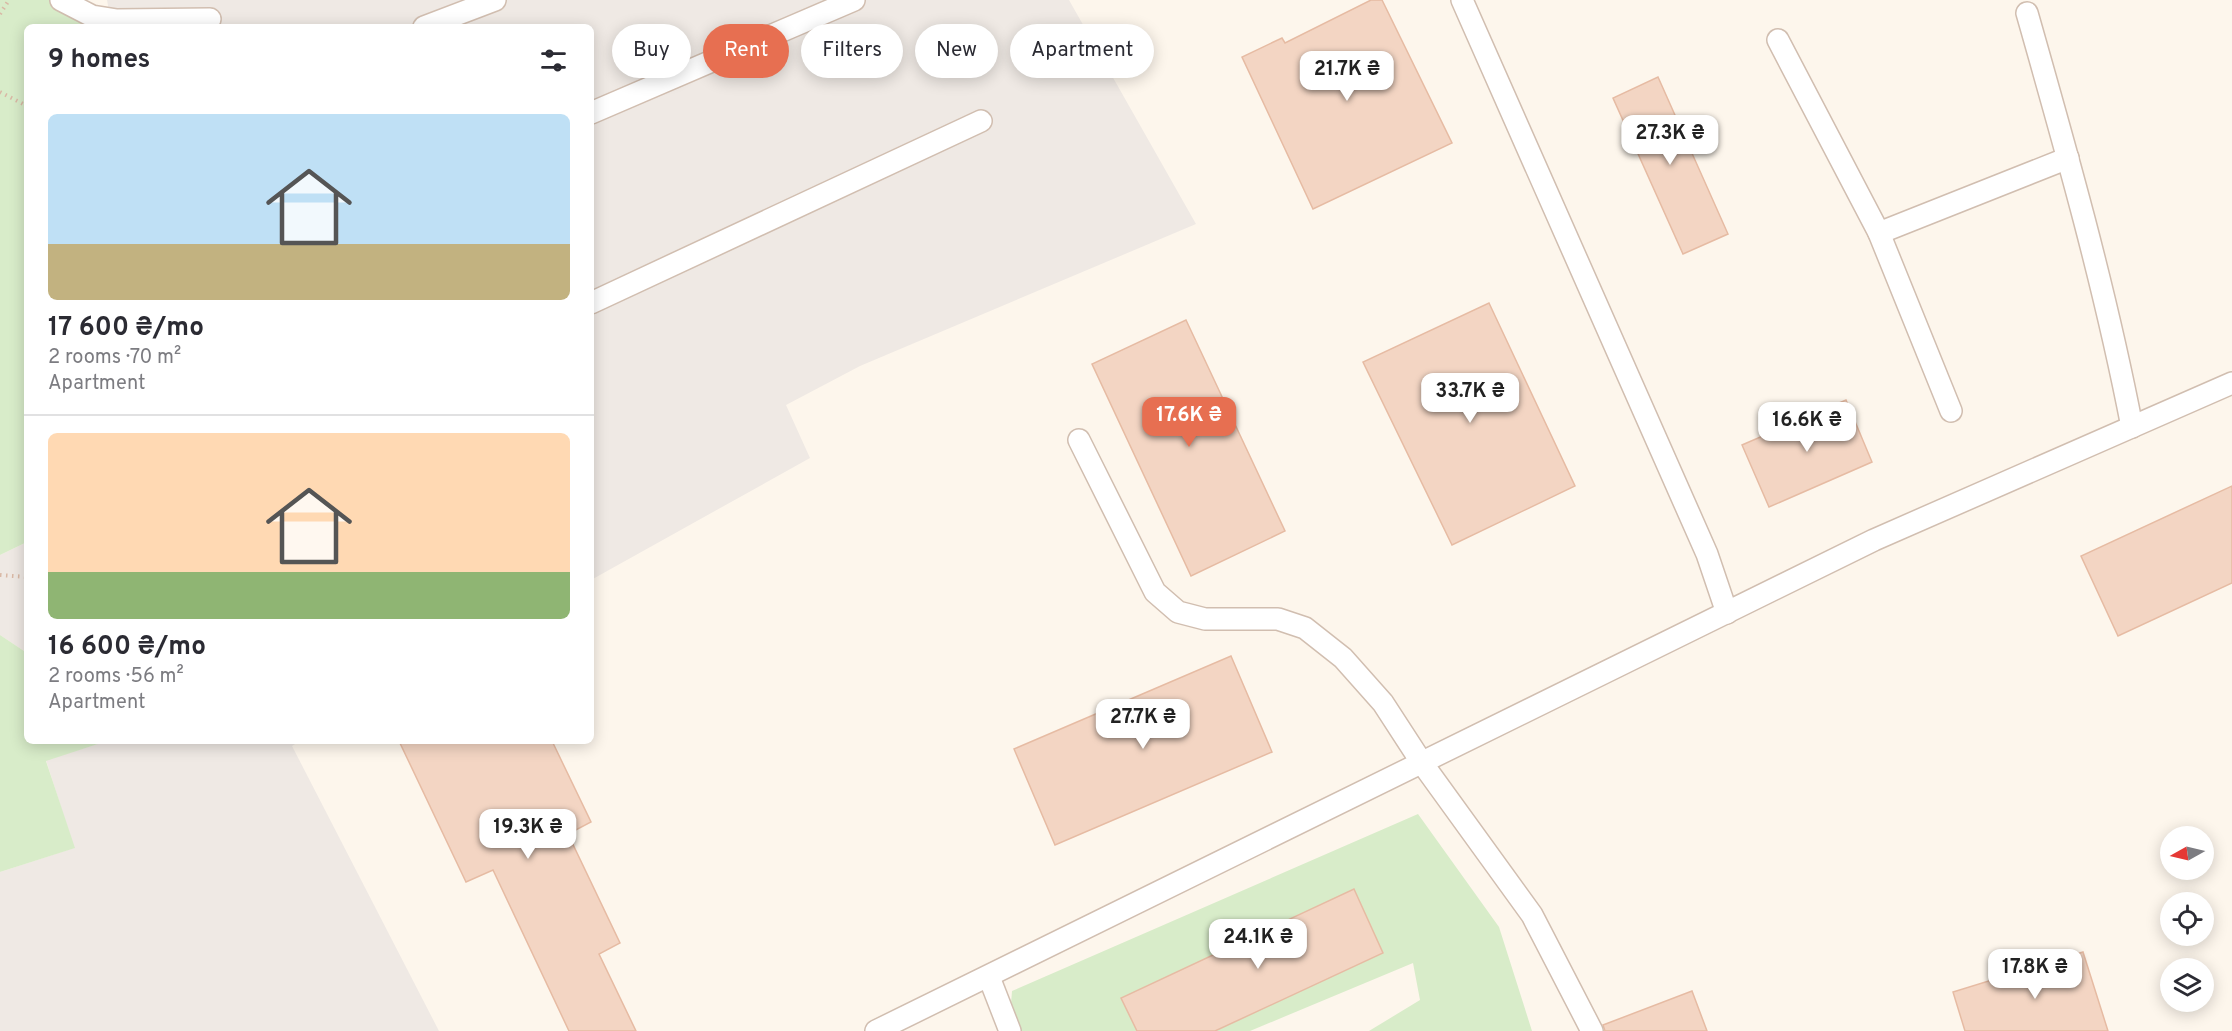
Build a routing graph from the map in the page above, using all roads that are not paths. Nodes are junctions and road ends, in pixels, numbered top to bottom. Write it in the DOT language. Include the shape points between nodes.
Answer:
graph roads {
  1 [pos="61,0"];
  2 [pos="495,0"];
  3 [pos="854,0"];
  4 [pos="1462,0"];
  5 [pos="2027,13"];
  6 [pos="211,15"];
  7 [pos="432,24"];
  8 [pos="1778,40"];
  9 [pos="594,112"];
  10 [pos="981,121"];
  11 [pos="2068,158"];
  12 [pos="1879,233"];
  13 [pos="594,302"];
  14 [pos="2232,383"];
  15 [pos="1952,411"];
  16 [pos="2132,427"];
  17 [pos="1079,440"];
  18 [pos="1727,613"];
  19 [pos="1422,763"];
  20 [pos="989,977"];
  21 [pos="876,1031"];
  22 [pos="1010,1031"];
  23 [pos="1592,1031"];
  1 -- 6 [label="lane" via="92,16 117,20"];
  2 -- 7 [label="lane"];
  3 -- 9 [label="lane"];
  4 -- 18 [label="lane" via="1707,554"];
  5 -- 11 [label="lane"];
  8 -- 12 [label="lane"];
  10 -- 13 [label="lane"];
  11 -- 12 [label="lane"];
  11 -- 16 [label="lane" via="2116,344"];
  12 -- 15 [label="lane"];
  14 -- 16 [label="lane"];
  16 -- 18 [label="lane" via="1874,540"];
  17 -- 19 [label="lane" via="1155,592 1178,612 1205,619 1278,620 1305,628 1343,658 1383,703"];
  18 -- 19 [label="lane"];
  19 -- 20 [label="lane"];
  19 -- 23 [label="lane" via="1532,915"];
  20 -- 21 [label="lane"];
  20 -- 22 [label="lane"];
}
